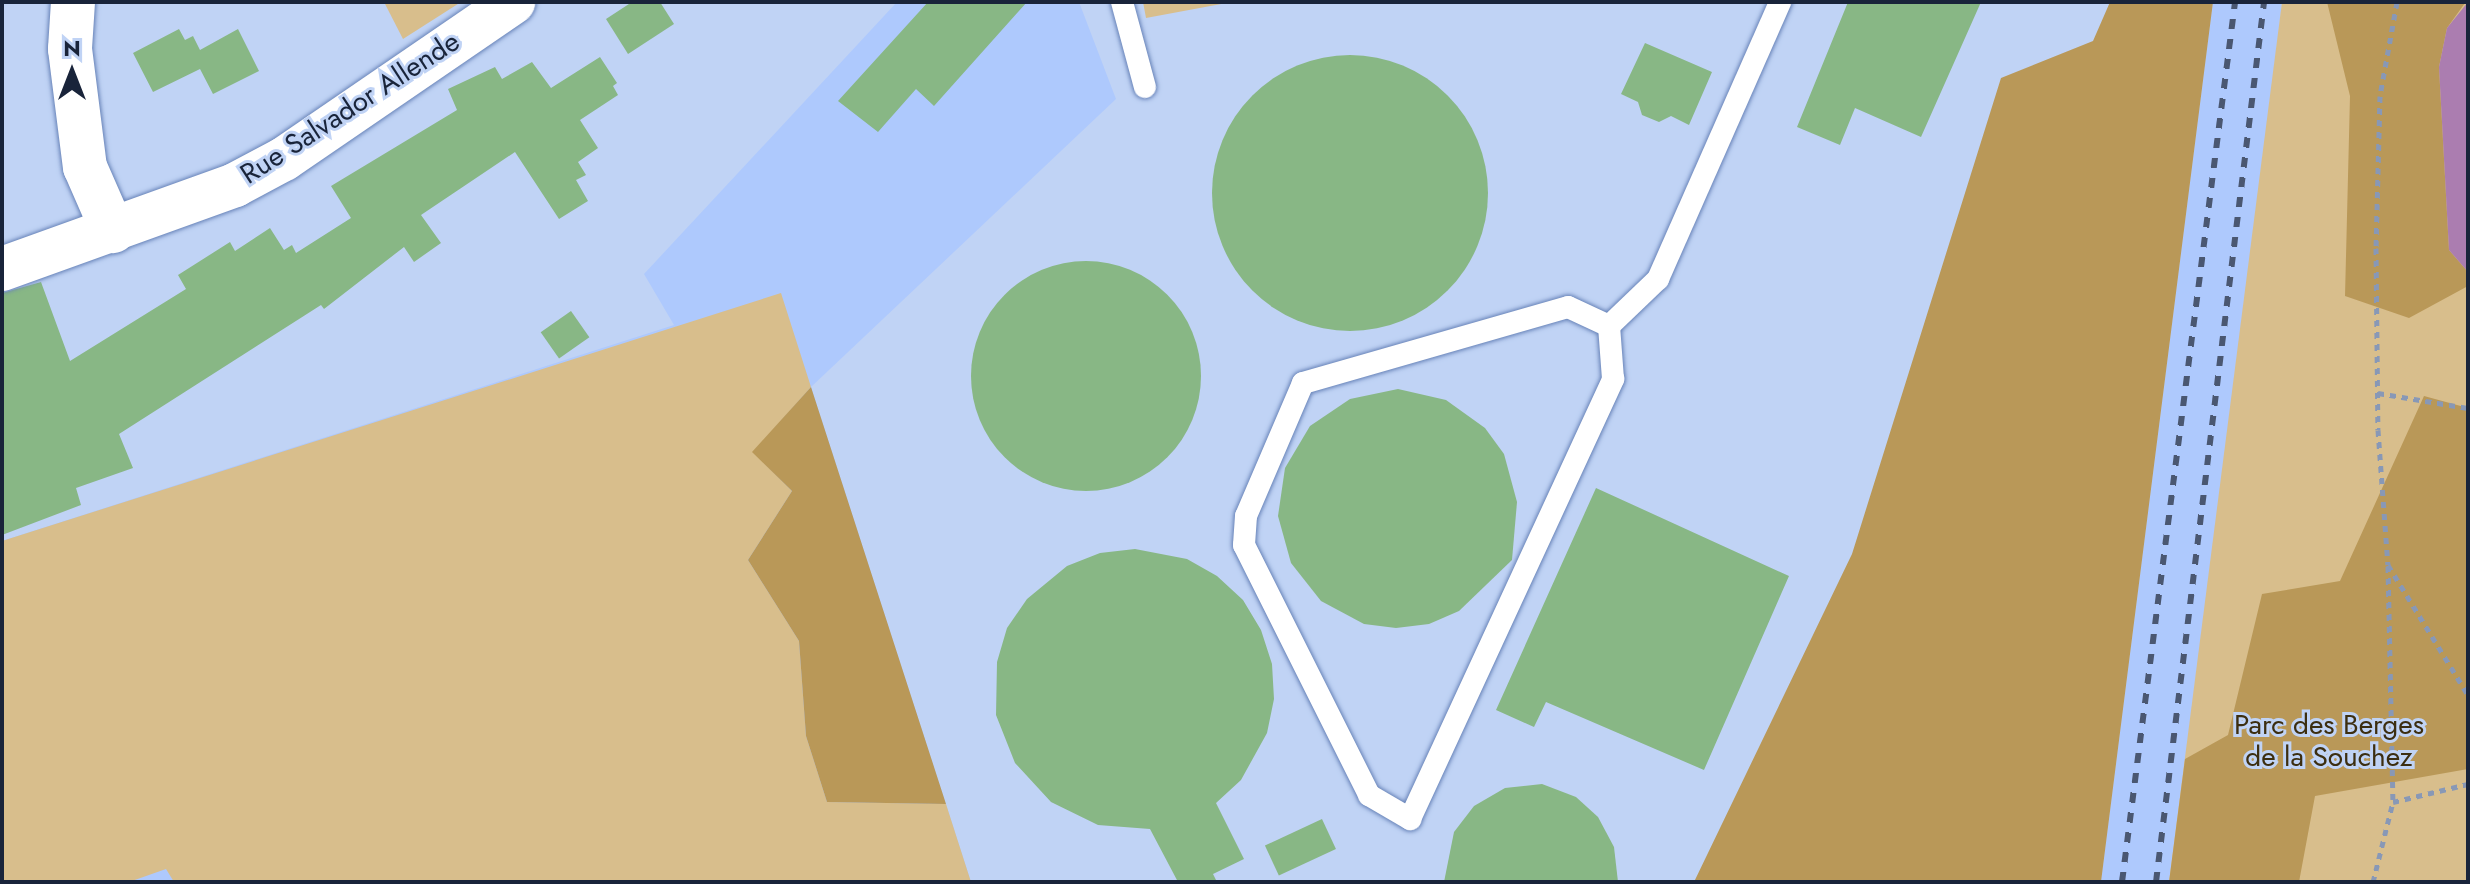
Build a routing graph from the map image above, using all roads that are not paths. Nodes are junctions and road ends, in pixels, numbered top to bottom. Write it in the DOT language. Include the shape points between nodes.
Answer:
graph roads {
  1 [pos="73,2"];
  2 [pos="513,2"];
  3 [pos="1122,2"];
  4 [pos="1780,2"];
  5 [pos="1145,87"];
  6 [pos="113,231"];
  7 [pos="2,269"];
  8 [pos="1609,326"];
  1 -- 6 [label="street" via="70,49 85,167"];
  2 -- 6 [label="street, Rue Salvador Allende" via="284,159 235,185"];
  3 -- 5 [label="lane"];
  4 -- 8 [label="lane" via="1658,279"];
  6 -- 7 [label="street, Rue Salvador Allende"];
  8 -- 8 [label="lane" via="1613,379 1410,819 1369,795 1244,545 1246,516 1303,383 1568,307"];
}
